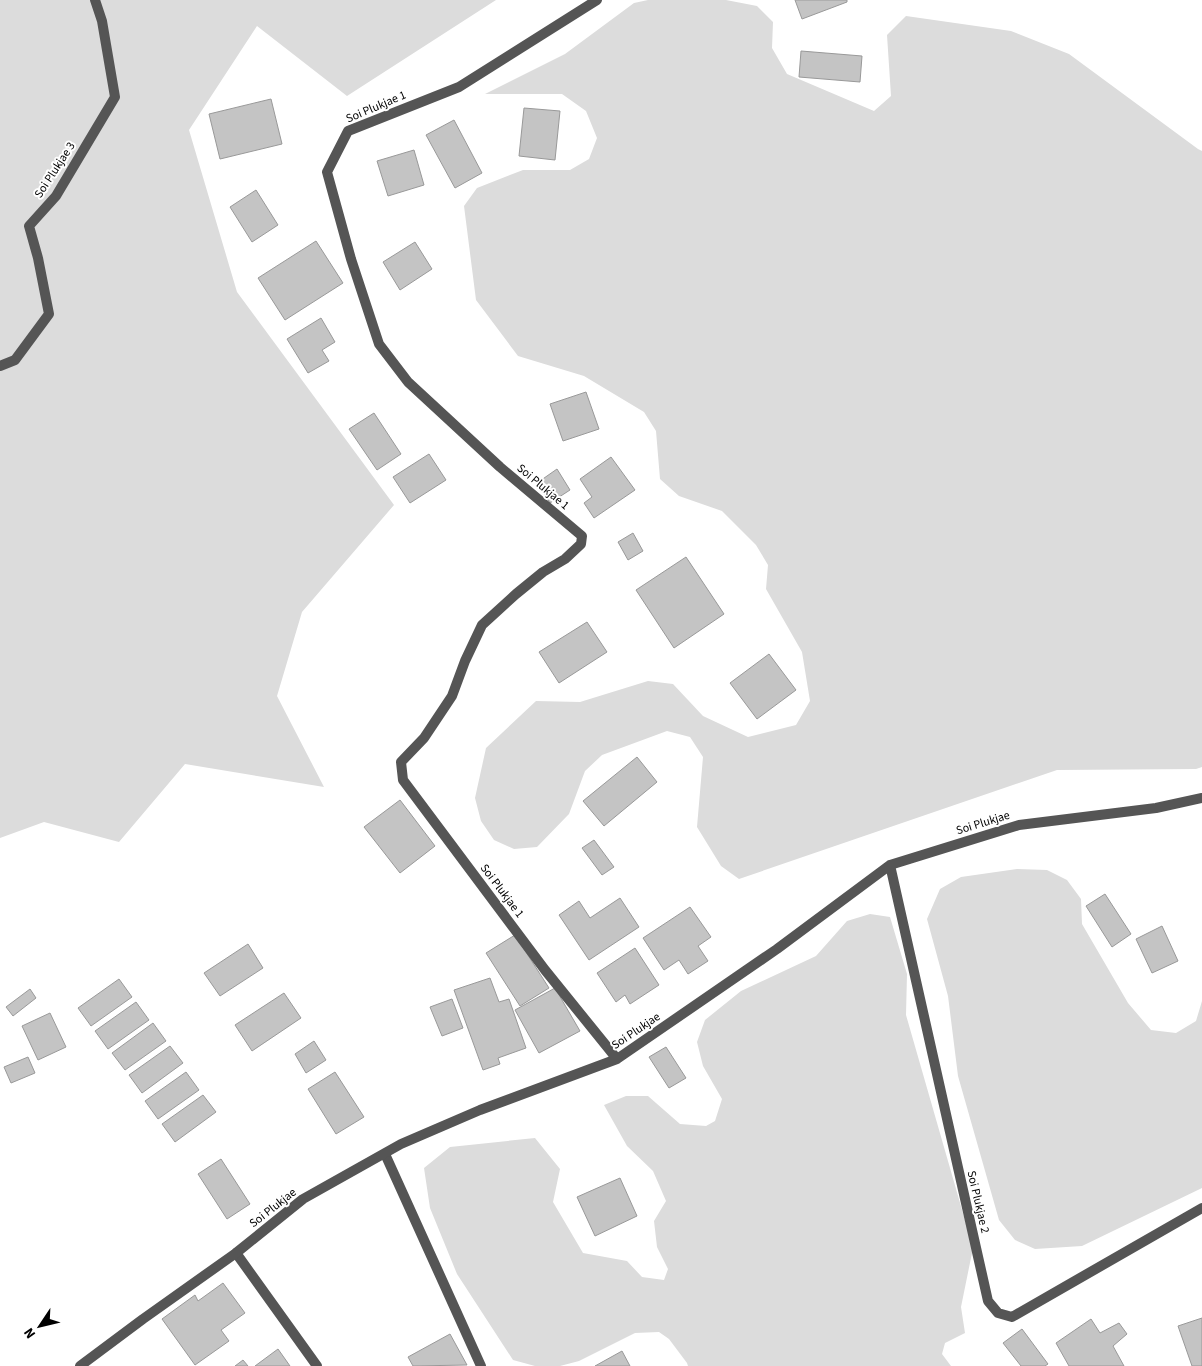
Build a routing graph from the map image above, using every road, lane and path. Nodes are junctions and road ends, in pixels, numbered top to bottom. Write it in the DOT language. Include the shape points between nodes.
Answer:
graph roads {
  1 [pos="95,0"];
  2 [pos="597,0"];
  3 [pos="0,366"];
  4 [pos="1202,798"];
  5 [pos="890,865"];
  6 [pos="618,1059"];
  7 [pos="385,1154"];
  8 [pos="1202,1208"];
  9 [pos="236,1253"];
  10 [pos="80,1366"];
  11 [pos="317,1366"];
  12 [pos="481,1366"];
  1 -- 3 [label="street, Soi Plukjae 3" via="115,98 56,196 29,226 49,314 15,360"];
  2 -- 6 [label="street, Soi Plukjae 1" via="459,87 348,131 327,172 379,344 408,382 500,467 582,536 580,544 565,559 543,572 482,625 452,696 424,738 401,762 403,780 545,970"];
  4 -- 5 [label="street, Soi Plukjae" via="1156,808 1019,825"];
  5 -- 6 [label="street, Soi Plukjae" via="777,949"];
  5 -- 8 [label="street, Soi Plukjae 2" via="988,1301 998,1313 1012,1316"];
  6 -- 7 [label="street, Soi Plukjae" via="480,1110"];
  7 -- 9 [label="street, Soi Plukjae" via="303,1199"];
  7 -- 12 [label="street"];
  9 -- 10 [label="street, Soi Plukjae"];
  9 -- 11 [label="street"];
}
